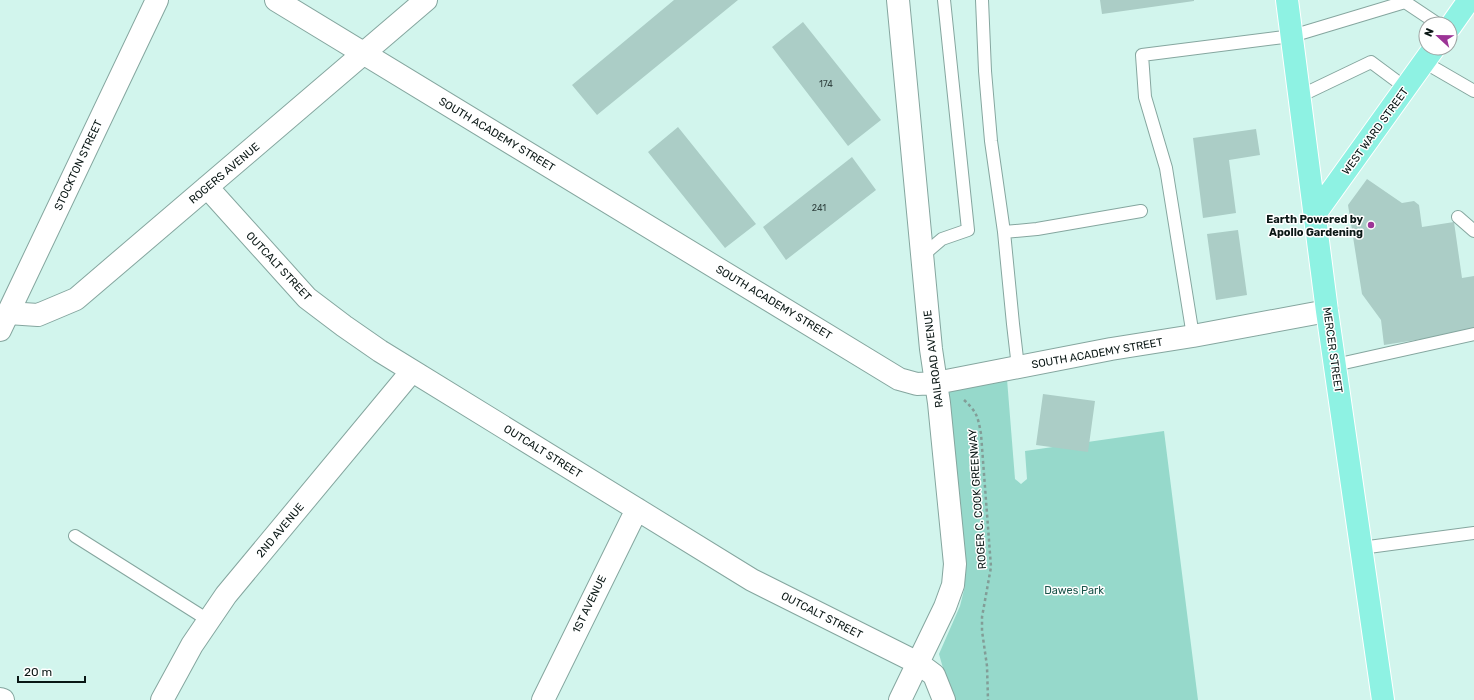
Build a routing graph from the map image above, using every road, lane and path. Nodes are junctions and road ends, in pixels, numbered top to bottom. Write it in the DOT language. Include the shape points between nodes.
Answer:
graph roads {
  1 [pos="157,0"];
  2 [pos="276,0"];
  3 [pos="426,0"];
  4 [pos="898,0"];
  5 [pos="944,0"];
  6 [pos="982,0"];
  7 [pos="1287,0"];
  8 [pos="1469,0"];
  9 [pos="1426,16"];
  10 [pos="1458,16"];
  11 [pos="1292,36"];
  12 [pos="364,53"];
  13 [pos="1428,56"];
  14 [pos="1430,56"];
  15 [pos="1406,88"];
  16 [pos="1474,91"];
  17 [pos="1300,96"];
  18 [pos="207,187"];
  19 [pos="1141,211"];
  20 [pos="1315,214"];
  21 [pos="1458,217"];
  22 [pos="1474,231"];
  23 [pos="1004,232"];
  24 [pos="922,256"];
  25 [pos="1327,310"];
  26 [pos="4,322"];
  27 [pos="1474,334"];
  28 [pos="1194,336"];
  29 [pos="1335,365"];
  30 [pos="1018,367"];
  31 [pos="412,371"];
  32 [pos="936,383"];
  33 [pos="961,398"];
  34 [pos="637,509"];
  35 [pos="1474,533"];
  36 [pos="75,536"];
  37 [pos="1361,548"];
  38 [pos="208,620"];
  39 [pos="918,663"];
  40 [pos="162,700"];
  41 [pos="543,700"];
  42 [pos="900,700"];
  43 [pos="944,700"];
  44 [pos="988,700"];
  45 [pos="1383,700"];
  1 -- 26 [label="street, STOCKTON STREET"];
  2 -- 12 [label="street, SOUTH ACADEMY STREET"];
  3 -- 12 [label="street, ROGERS AVENUE"];
  4 -- 24 [label="street, RAILROAD AVENUE"];
  5 -- 24 [label="lane" via="968,230 942,239"];
  6 -- 23 [label="lane" via="991,141"];
  7 -- 11 [label="main road, MERCER STREET"];
  8 -- 10 [label="main road"];
  9 -- 11 [label="lane" via="1405,2"];
  11 -- 17 [label="main road, MERCER STREET"];
  11 -- 28 [label="lane" via="1142,55 1145,97 1166,168"];
  12 -- 18 [label="street, ROGERS AVENUE"];
  12 -- 32 [label="street, SOUTH ACADEMY STREET" via="899,379 917,384"];
  13 -- 15 [label="main road, WEST WARD STREET"];
  14 -- 16 [label="lane"];
  15 -- 17 [label="lane" via="1371,62"];
  15 -- 20 [label="main road, WEST WARD STREET"];
  17 -- 20 [label="main road, MERCER STREET"];
  18 -- 26 [label="street, ROGERS AVENUE" via="76,299 38,315"];
  18 -- 31 [label="street, OUTCALT STREET" via="307,298"];
  19 -- 23 [label="lane" via="1037,229"];
  20 -- 25 [label="main road, MERCER STREET"];
  21 -- 22 [label="lane"];
  23 -- 30 [label="lane"];
  24 -- 32 [label="street, RAILROAD AVENUE"];
  25 -- 28 [label="street, SOUTH ACADEMY STREET"];
  25 -- 29 [label="main road, MERCER STREET"];
  27 -- 29 [label="lane"];
  28 -- 30 [label="street, SOUTH ACADEMY STREET"];
  29 -- 37 [label="main road, MERCER STREET"];
  30 -- 32 [label="street, SOUTH ACADEMY STREET"];
  31 -- 34 [label="street, OUTCALT STREET"];
  31 -- 38 [label="street, 2ND AVENUE"];
  32 -- 39 [label="street, RAILROAD AVENUE" via="956,564 954,585"];
  33 -- 44 [label="path, ROGER C. COOK GREENWAY" via="973,409 981,434 991,567 982,617"];
  34 -- 39 [label="street, OUTCALT STREET" via="752,580"];
  34 -- 41 [label="street, 1ST AVENUE"];
  35 -- 37 [label="lane"];
  36 -- 38 [label="lane"];
  37 -- 45 [label="main road, MERCER STREET"];
  38 -- 40 [label="street, 2ND AVENUE"];
  39 -- 42 [label="street, RAILROAD AVENUE"];
  39 -- 43 [label="street" via="934,675"];
}
